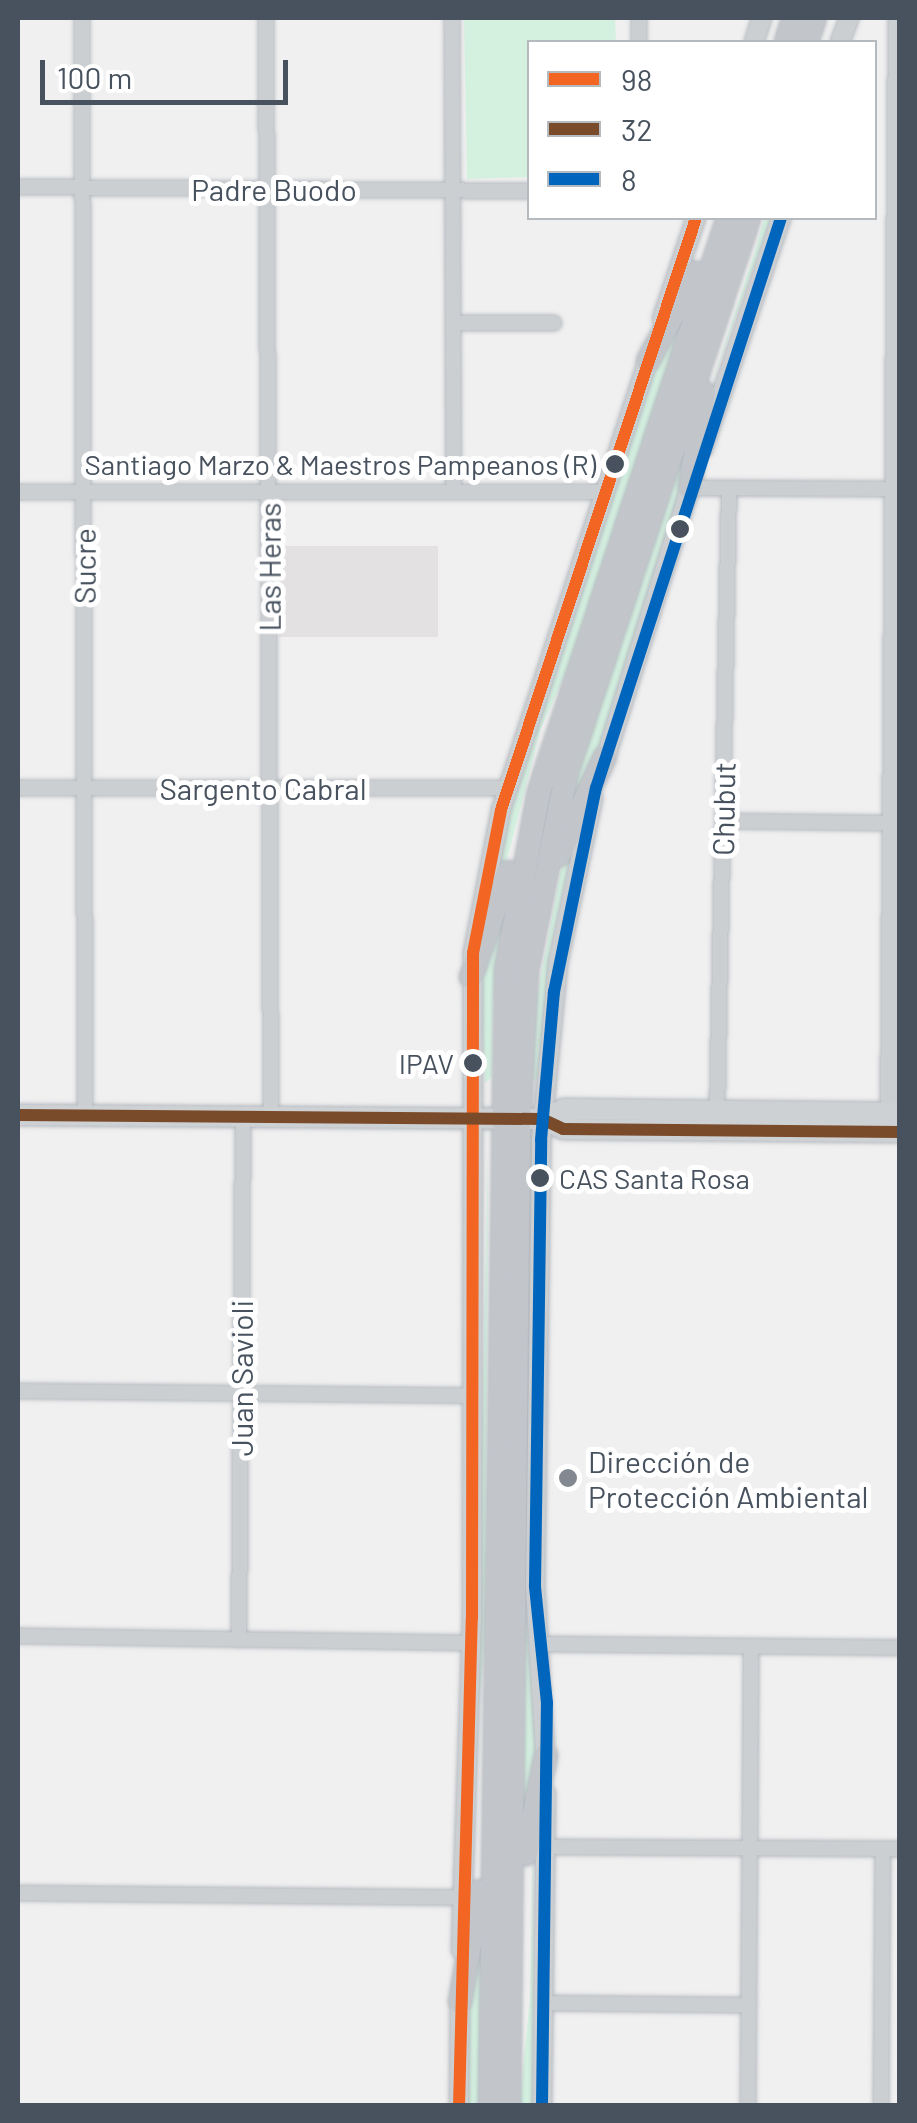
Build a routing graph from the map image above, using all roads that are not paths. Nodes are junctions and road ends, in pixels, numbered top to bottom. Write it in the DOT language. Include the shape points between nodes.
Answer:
graph roads {
  1 [pos="82,18"];
  2 [pos="266,18"];
  3 [pos="452,18"];
  4 [pos="898,18"];
  5 [pos="898,138"];
  6 [pos="18,188"];
  7 [pos="82,188"];
  8 [pos="267,189"];
  9 [pos="452,190"];
  10 [pos="527,191"];
  11 [pos="695,220"];
  12 [pos="713,220"];
  13 [pos="727,220"];
  14 [pos="748,220"];
  15 [pos="756,220"];
  16 [pos="780,220"];
  17 [pos="554,322"];
  18 [pos="453,323"];
  19 [pos="897,348"];
  20 [pos="648,361"];
  21 [pos="690,488"];
  22 [pos="729,488"];
  23 [pos="894,489"];
  24 [pos="18,492"];
  25 [pos="84,492"];
  26 [pos="268,492"];
  27 [pos="454,492"];
  28 [pos="605,492"];
  29 [pos="586,648"];
  30 [pos="606,758"];
  31 [pos="18,788"];
  32 [pos="84,788"];
  33 [pos="270,788"];
  34 [pos="508,788"];
  35 [pos="723,821"];
  36 [pos="892,823"];
  37 [pos="471,977"];
  38 [pos="520,1055"];
  39 [pos="18,1114"];
  40 [pos="85,1115"];
  41 [pos="243,1117"];
  42 [pos="270,1117"];
  43 [pos="474,1119"];
  44 [pos="520,1119"];
  45 [pos="717,1120"];
  46 [pos="894,1122"];
  47 [pos="18,1391"];
  48 [pos="241,1393"];
  49 [pos="471,1396"];
  50 [pos="18,1636"];
  51 [pos="239,1640"];
  52 [pos="470,1643"];
  53 [pos="495,1644"];
  54 [pos="539,1644"];
  55 [pos="751,1646"];
  56 [pos="900,1648"];
  57 [pos="546,1755"];
  58 [pos="545,1848"];
  59 [pos="750,1848"];
  60 [pos="882,1849"];
  61 [pos="900,1849"];
  62 [pos="18,1893"];
  63 [pos="462,1898"];
  64 [pos="460,2002"];
  65 [pos="543,2004"];
  66 [pos="749,2004"];
  67 [pos="509,2076"];
  68 [pos="458,2106"];
  69 [pos="490,2106"];
  70 [pos="508,2106"];
  71 [pos="542,2106"];
  72 [pos="748,2106"];
  73 [pos="881,2106"];
  1 -- 7 [label="street, Sucre"];
  2 -- 8 [label="street, Las Heras"];
  3 -- 9 [label="street"];
  4 -- 5 [label="street"];
  5 -- 19 [label="street"];
  6 -- 7 [label="street, Padre Buodo"];
  7 -- 8 [label="street, Padre Buodo"];
  7 -- 25 [label="street, Sucre"];
  8 -- 9 [label="street, Padre Buodo"];
  8 -- 26 [label="street, Las Heras"];
  9 -- 10 [label="street, Padre Buodo"];
  9 -- 18 [label="street"];
  11 -- 20 [label="street"];
  12 -- 20 [label="highway" via="688,290"];
  13 -- 29 [label="highway"];
  14 -- 38 [label="highway" via="559,800 533,932"];
  15 -- 21 [label="highway" via="703,395"];
  16 -- 21 [label="street"];
  17 -- 18 [label="street"];
  18 -- 27 [label="street"];
  19 -- 23 [label="street"];
  20 -- 28 [label="street"];
  21 -- 22 [label="street"];
  21 -- 30 [label="street"];
  22 -- 23 [label="street"];
  22 -- 35 [label="street, Chubut"];
  23 -- 36 [label="street"];
  24 -- 25 [label="street"];
  25 -- 26 [label="street"];
  25 -- 32 [label="street, Sucre"];
  26 -- 27 [label="street"];
  26 -- 33 [label="street, Las Heras"];
  27 -- 28 [label="street"];
  28 -- 34 [label="street"];
  29 -- 37 [label="highway" via="545,728 505,886"];
  29 -- 44 [label="highway" via="539,792 518,888 504,997"];
  30 -- 38 [label="highway" via="560,850"];
  30 -- 44 [label="street"];
  31 -- 32 [label="street, Sargento Cabral"];
  32 -- 33 [label="street, Sargento Cabral"];
  32 -- 40 [label="street, Sucre"];
  33 -- 34 [label="street, Sargento Cabral"];
  33 -- 42 [label="street, Las Heras"];
  34 -- 37 [label="street"];
  35 -- 36 [label="street"];
  35 -- 45 [label="street, Chubut"];
  36 -- 46 [label="street"];
  37 -- 43 [label="street"];
  38 -- 44 [label="highway"];
  39 -- 40 [label="main road"];
  40 -- 41 [label="main road"];
  41 -- 42 [label="main road"];
  41 -- 48 [label="street, Juan Savioli"];
  42 -- 43 [label="main road"];
  43 -- 44 [label="main road"];
  43 -- 49 [label="street"];
  44 -- 45 [label="main road" via="564,1109"];
  44 -- 53 [label="highway"];
  44 -- 54 [label="street"];
  44 -- 67 [label="highway"];
  45 -- 46 [label="main road"];
  47 -- 48 [label="street"];
  48 -- 49 [label="street"];
  48 -- 51 [label="street, Juan Savioli"];
  49 -- 52 [label="street"];
  50 -- 51 [label="street"];
  51 -- 52 [label="street"];
  52 -- 63 [label="street"];
  53 -- 64 [label="highway" via="481,1726 479,1907"];
  53 -- 69 [label="highway"];
  54 -- 55 [label="street"];
  54 -- 57 [label="street"];
  55 -- 56 [label="street"];
  55 -- 59 [label="street"];
  57 -- 58 [label="street"];
  57 -- 67 [label="highway" via="526,1830 524,1997"];
  58 -- 59 [label="street"];
  58 -- 65 [label="street"];
  59 -- 60 [label="street"];
  59 -- 66 [label="street"];
  60 -- 61 [label="street"];
  60 -- 73 [label="street"];
  62 -- 63 [label="street"];
  63 -- 64 [label="street"];
  64 -- 68 [label="street"];
  65 -- 66 [label="street"];
  65 -- 71 [label="street"];
  66 -- 72 [label="street"];
  67 -- 70 [label="highway"];
}
